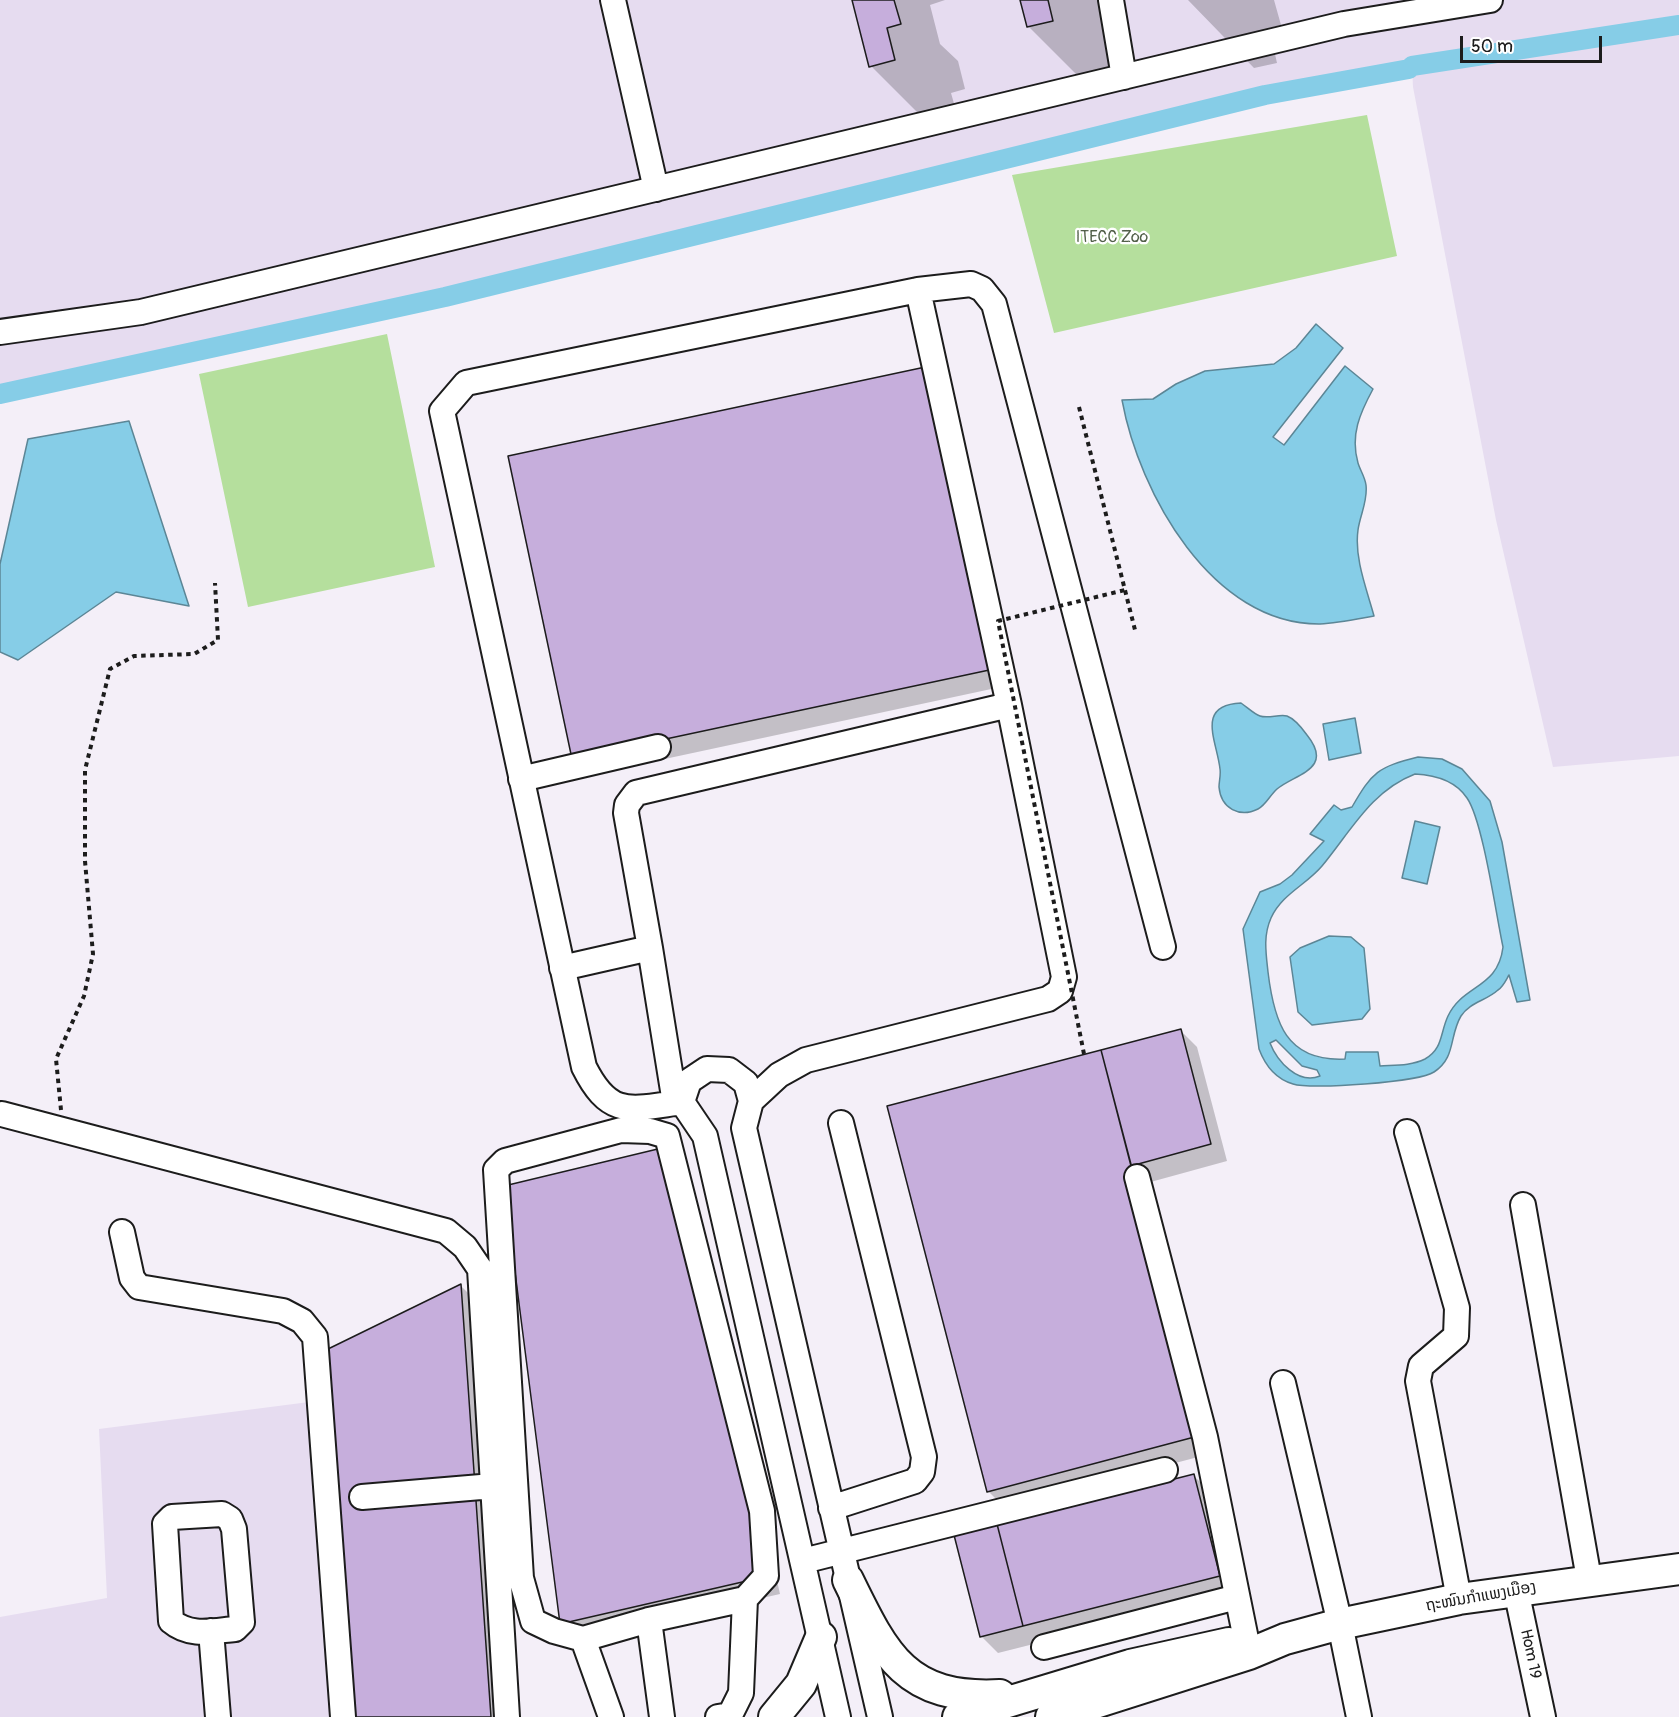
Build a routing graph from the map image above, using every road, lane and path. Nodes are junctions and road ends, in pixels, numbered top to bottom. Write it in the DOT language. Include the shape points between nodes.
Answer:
graph roads {
  1 [pos="613,0"];
  2 [pos="1111,0"];
  3 [pos="1490,0"];
  4 [pos="1124,77"];
  5 [pos="656,189"];
  6 [pos="918,290"];
  7 [pos="0,332"];
  8 [pos="1079,407"];
  9 [pos="215,583"];
  10 [pos="1125,590"];
  11 [pos="1136,634"];
  12 [pos="1009,705"];
  13 [pos="658,747"];
  14 [pos="521,779"];
  15 [pos="1163,946"];
  16 [pos="650,948"];
  17 [pos="562,968"];
  18 [pos="1084,1054"];
  19 [pos="751,1101"];
  20 [pos="678,1102"];
  21 [pos="2,1114"];
  22 [pos="623,1119"];
  23 [pos="841,1122"];
  24 [pos="66,1131"];
  25 [pos="1407,1132"];
  26 [pos="1137,1177"];
  27 [pos="1523,1205"];
  28 [pos="122,1232"];
  29 [pos="1283,1383"];
  30 [pos="1165,1470"];
  31 [pos="493,1486"];
  32 [pos="362,1497"];
  33 [pos="791,1508"];
  34 [pos="831,1508"];
  35 [pos="762,1511"];
  36 [pos="803,1561"];
  37 [pos="845,1566"];
  38 [pos="1679,1569"];
  39 [pos="510,1578"];
  40 [pos="1589,1579"];
  41 [pos="1516,1590"];
  42 [pos="1237,1597"];
  43 [pos="745,1599"];
  44 [pos="1459,1599"];
  45 [pos="649,1620"];
  46 [pos="1340,1624"];
  47 [pos="211,1631"];
  48 [pos="821,1637"];
  49 [pos="583,1639"];
  50 [pos="1044,1647"];
  51 [pos="1247,1647"];
  52 [pos="1057,1709"];
  53 [pos="218,1717"];
  54 [pos="343,1717"];
  55 [pos="507,1717"];
  56 [pos="611,1717"];
  57 [pos="662,1717"];
  58 [pos="718,1717"];
  59 [pos="774,1717"];
  60 [pos="838,1717"];
  61 [pos="880,1717"];
  62 [pos="958,1717"];
  63 [pos="1359,1717"];
  64 [pos="1543,1717"];
  1 -- 5 [label="street"];
  2 -- 4 [label="street"];
  3 -- 4 [label="street" via="1344,24"];
  4 -- 5 [label="street"];
  5 -- 7 [label="street" via="141,312"];
  6 -- 12 [label="street"];
  6 -- 14 [label="street" via="466,383 442,411"];
  6 -- 15 [label="street" via="971,284 982,289 994,304"];
  8 -- 10 [label="path"];
  9 -- 24 [label="path" via="218,640 194,654 134,656 110,669 85,770 85,861 93,954 84,996 56,1059 58,1097"];
  10 -- 11 [label="path"];
  10 -- 18 [label="path, bridge" via="998,621"];
  12 -- 16 [label="street" via="636,793 626,813"];
  12 -- 19 [label="street" via="1064,978 1060,991 1048,999 806,1060 779,1074"];
  13 -- 14 [label="street"];
  14 -- 17 [label="street"];
  16 -- 17 [label="street"];
  16 -- 20 [label="street"];
  17 -- 22 [label="street" via="584,1068 602,1097"];
  19 -- 20 [label="street" via="746,1083 729,1070 707,1069 689,1081"];
  19 -- 34 [label="street" via="744,1128"];
  20 -- 22 [label="street"];
  20 -- 33 [label="street" via="705,1136"];
  21 -- 24 [label="street"];
  22 -- 35 [label="street" via="668,1136"];
  22 -- 39 [label="street" via="505,1161 496,1170"];
  23 -- 34 [label="street" via="924,1457 922,1472 915,1481"];
  24 -- 31 [label="street" via="446,1231 465,1247 480,1269"];
  25 -- 44 [label="street" via="1457,1308 1456,1336 1421,1366 1418,1381"];
  26 -- 42 [label="street" via="1205,1437"];
  27 -- 40 [label="street"];
  28 -- 54 [label="street" via="132,1278 140,1287 283,1311 303,1321 315,1337"];
  29 -- 46 [label="street"];
  30 -- 37 [label="street"];
  31 -- 32 [label="street"];
  31 -- 39 [label="street"];
  33 -- 35 [label="street"];
  33 -- 36 [label="street"];
  34 -- 37 [label="street"];
  35 -- 43 [label="street" via="766,1576"];
  36 -- 37 [label="street"];
  36 -- 48 [label="street"];
  37 -- 52 [label="main road" via="872,1628 889,1656 908,1673 933,1687 958,1694"];
  37 -- 61 [label="street"];
  38 -- 40 [label="main road, ຖະໜົນກຳແພງເມືອງ"];
  39 -- 49 [label="street" via="533,1621"];
  39 -- 55 [label="street"];
  40 -- 41 [label="main road, ຖະໜົນກຳແພງເມືອງ"];
  41 -- 44 [label="main road, ຖະໜົນກຳແພງເມືອງ"];
  41 -- 64 [label="street, Hom 19"];
  42 -- 50 [label="street"];
  42 -- 51 [label="street"];
  43 -- 45 [label="street"];
  43 -- 58 [label="street" via="741,1693 730,1714"];
  44 -- 46 [label="main road, ຖະໜົນກຳແພງເມືອງ"];
  45 -- 49 [label="street"];
  45 -- 57 [label="street"];
  46 -- 51 [label="main road, ຖະໜົນກຳແພງເມືອງ"];
  46 -- 63 [label="street"];
  47 -- 47 [label="street" via="235,1629 242,1622 234,1529 230,1519 222,1514 172,1517 165,1524 164,1535 171,1621 190,1632"];
  47 -- 53 [label="street"];
  48 -- 59 [label="main road" via="801,1684"];
  48 -- 60 [label="street"];
  49 -- 56 [label="street"];
  51 -- 52 [label="main road, ຖະໜົນກຳແພງເມືອງ" via="1130,1665"];
  52 -- 62 [label="main road, ຖະໜົນກຳແພງເມືອງ"];
}
